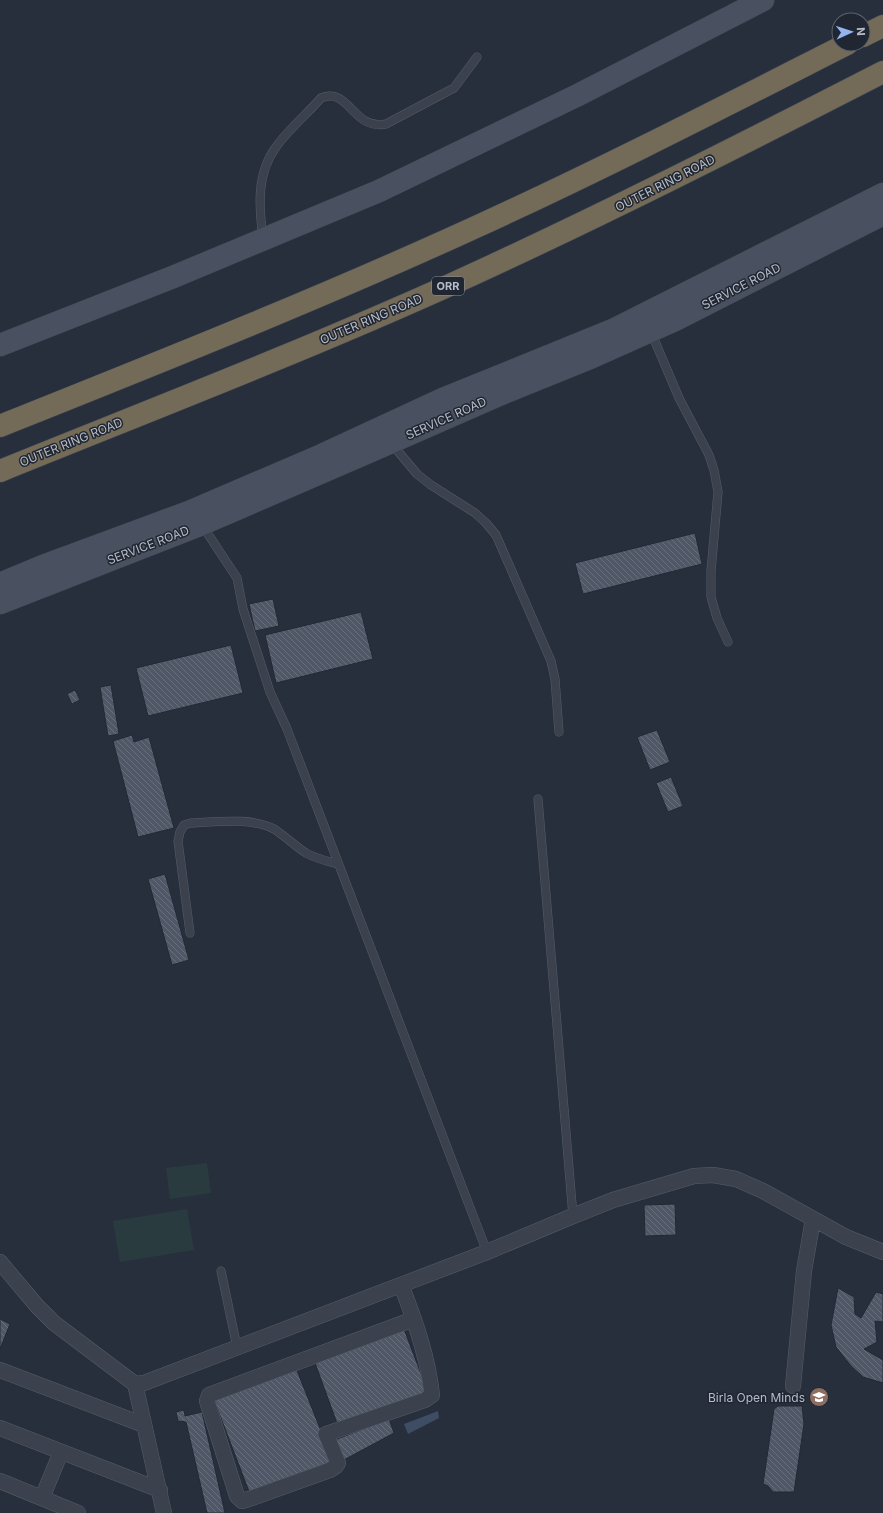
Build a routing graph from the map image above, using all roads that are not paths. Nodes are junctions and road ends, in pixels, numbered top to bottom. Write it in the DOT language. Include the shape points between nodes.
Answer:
graph roads {
  1 [pos="763,0"];
  2 [pos="883,26"];
  3 [pos="871,32"];
  4 [pos="831,52"];
  5 [pos="477,57"];
  6 [pos="883,72"];
  7 [pos="883,194"];
  8 [pos="883,214"];
  9 [pos="264,239"];
  10 [pos="650,331"];
  11 [pos="0,346"];
  12 [pos="0,426"];
  13 [pos="390,443"];
  14 [pos="0,471"];
  15 [pos="202,524"];
  16 [pos="0,584"];
  17 [pos="0,603"];
  18 [pos="728,642"];
  19 [pos="559,732"];
  20 [pos="538,799"];
  21 [pos="338,864"];
  22 [pos="190,933"];
  23 [pos="572,1216"];
  24 [pos="813,1218"];
  25 [pos="487,1252"];
  26 [pos="883,1252"];
  27 [pos="0,1262"];
  28 [pos="221,1271"];
  29 [pos="401,1285"];
  30 [pos="414,1319"];
  31 [pos="237,1347"];
  32 [pos="0,1370"];
  33 [pos="135,1384"];
  34 [pos="793,1386"];
  35 [pos="144,1425"];
  36 [pos="0,1428"];
  37 [pos="61,1452"];
  38 [pos="0,1481"];
  39 [pos="160,1490"];
  40 [pos="42,1498"];
  41 [pos="78,1513"];
  42 [pos="164,1513"];
  1 -- 9 [label="main road" via="578,95 408,178"];
  2 -- 3 [label="highway"];
  4 -- 12 [label="highway" via="645,146 478,226 288,310"];
  5 -- 9 [label="lane" via="454,88 386,124 372,125 363,121 335,95 322,98 276,147 269,159 260,192"];
  6 -- 14 [label="highway, OUTER RING ROAD / ORR" via="614,208 439,290 268,363"];
  7 -- 16 [label="main road" via="613,330 443,399 322,455 188,512"];
  8 -- 10 [label="main road, SERVICE ROAD"];
  9 -- 11 [label="main road"];
  10 -- 13 [label="main road, SERVICE ROAD"];
  10 -- 18 [label="lane" via="679,398 710,455 714,470 718,492 711,598"];
  13 -- 15 [label="main road, SERVICE ROAD"];
  13 -- 19 [label="lane" via="417,474 475,513 496,535 551,661"];
  15 -- 17 [label="main road, SERVICE ROAD"];
  15 -- 21 [label="lane" via="237,578 243,609 270,692 287,729"];
  20 -- 23 [label="lane"];
  21 -- 22 [label="lane" via="307,854 274,829 259,824 235,822 184,825 178,841"];
  21 -- 25 [label="lane"];
  23 -- 24 [label="street" via="675,1181 713,1175 736,1179"];
  23 -- 25 [label="street"];
  24 -- 26 [label="street" via="846,1237"];
  24 -- 34 [label="street" via="804,1271"];
  25 -- 29 [label="street"];
  27 -- 33 [label="street" via="54,1323"];
  28 -- 31 [label="lane"];
  29 -- 30 [label="street"];
  29 -- 31 [label="street"];
  30 -- 30 [label="street" via="432,1395 425,1400 326,1434 338,1463 330,1470 242,1501 236,1496 207,1401 209,1395"];
  31 -- 33 [label="street"];
  32 -- 35 [label="street"];
  33 -- 35 [label="street"];
  35 -- 39 [label="street"];
  36 -- 37 [label="street"];
  37 -- 39 [label="street"];
  37 -- 40 [label="street"];
  38 -- 40 [label="street"];
  39 -- 42 [label="street"];
  40 -- 41 [label="street"];
}
